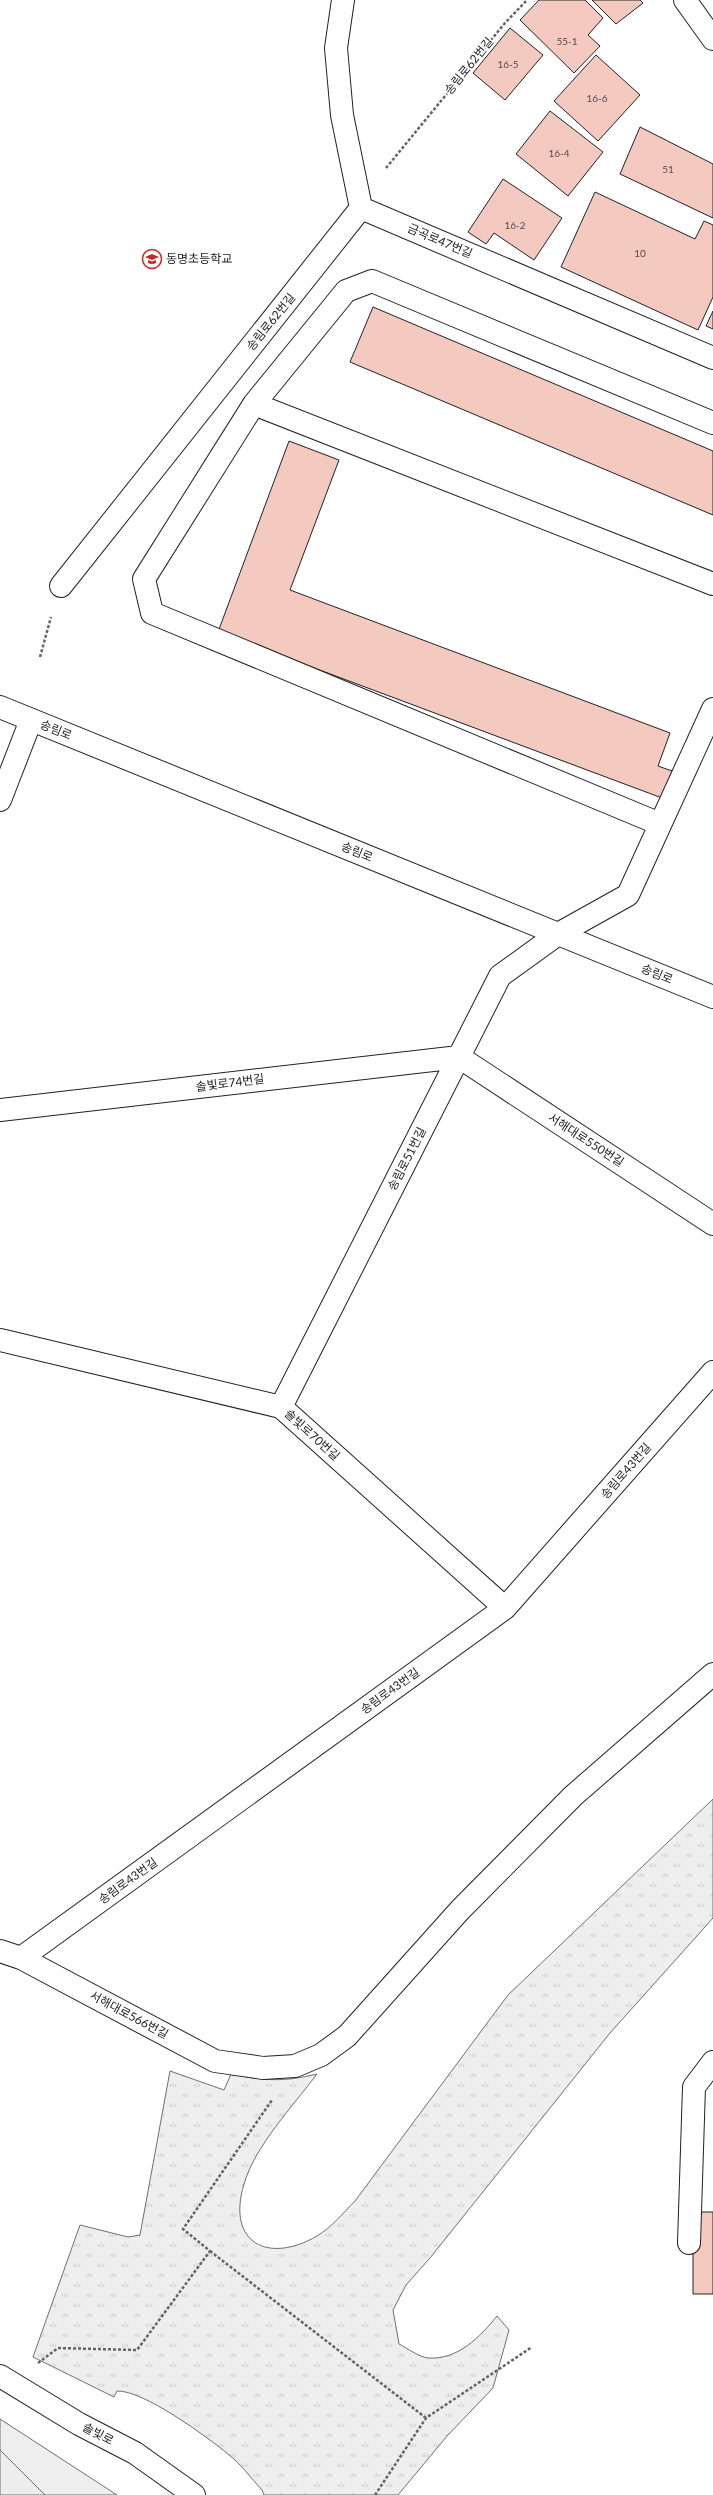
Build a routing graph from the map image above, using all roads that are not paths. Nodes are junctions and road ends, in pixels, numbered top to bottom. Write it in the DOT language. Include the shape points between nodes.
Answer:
graph roads {
  1 [pos="343,0"];
  2 [pos="685,0"];
  3 [pos="713,39"];
  4 [pos="361,208"];
  5 [pos="713,358"];
  6 [pos="254,404"];
  7 [pos="713,423"];
  8 [pos="713,584"];
  9 [pos="60,586"];
  10 [pos="0,707"];
  11 [pos="713,709"];
  12 [pos="30,720"];
  13 [pos="0,800"];
  14 [pos="660,824"];
  15 [pos="558,934"];
  16 [pos="713,997"];
  17 [pos="459,1057"];
  18 [pos="0,1110"];
  19 [pos="713,1224"];
  20 [pos="0,1340"];
  21 [pos="713,1372"];
  22 [pos="281,1407"];
  23 [pos="505,1608"];
  24 [pos="713,1674"];
  25 [pos="0,1951"];
  26 [pos="21,1958"];
  27 [pos="713,2062"];
  28 [pos="689,2243"];
  29 [pos="0,2376"];
  30 [pos="194,2495"];
  1 -- 4 [label="street" via="336,48 342,115"];
  2 -- 3 [label="street"];
  4 -- 5 [label="street, 금곡로47번길"];
  4 -- 9 [label="street, 송림로62번길"];
  6 -- 7 [label="street" via="346,291 372,281"];
  6 -- 8 [label="street"];
  6 -- 14 [label="street" via="144,579 152,613"];
  10 -- 12 [label="street, 송림로"];
  11 -- 14 [label="street, 송림로51번길"];
  12 -- 13 [label="street"];
  12 -- 15 [label="street, 송림로"];
  14 -- 15 [label="street, 송림로51번길" via="628,895"];
  15 -- 16 [label="street, 송림로"];
  15 -- 17 [label="street, 송림로51번길" via="500,976"];
  17 -- 18 [label="street, 솔빛로74번길"];
  17 -- 19 [label="street, 서해대로550번길"];
  17 -- 22 [label="street, 송림로51번길"];
  20 -- 22 [label="street, 솔빛로70번길"];
  21 -- 23 [label="street, 송림로43번길"];
  22 -- 23 [label="street, 솔빛로70번길"];
  23 -- 26 [label="street, 송림로43번길"];
  24 -- 26 [label="street, 서해대로566번길" via="574,1796 460,1910 347,2036 322,2055 295,2066 263,2068 215,2061"];
  25 -- 26 [label="street, 서해대로566번길"];
  27 -- 28 [label="street" via="694,2087"];
  29 -- 30 [label="street, 솔빛로" via="79,2424 135,2453"];
}
